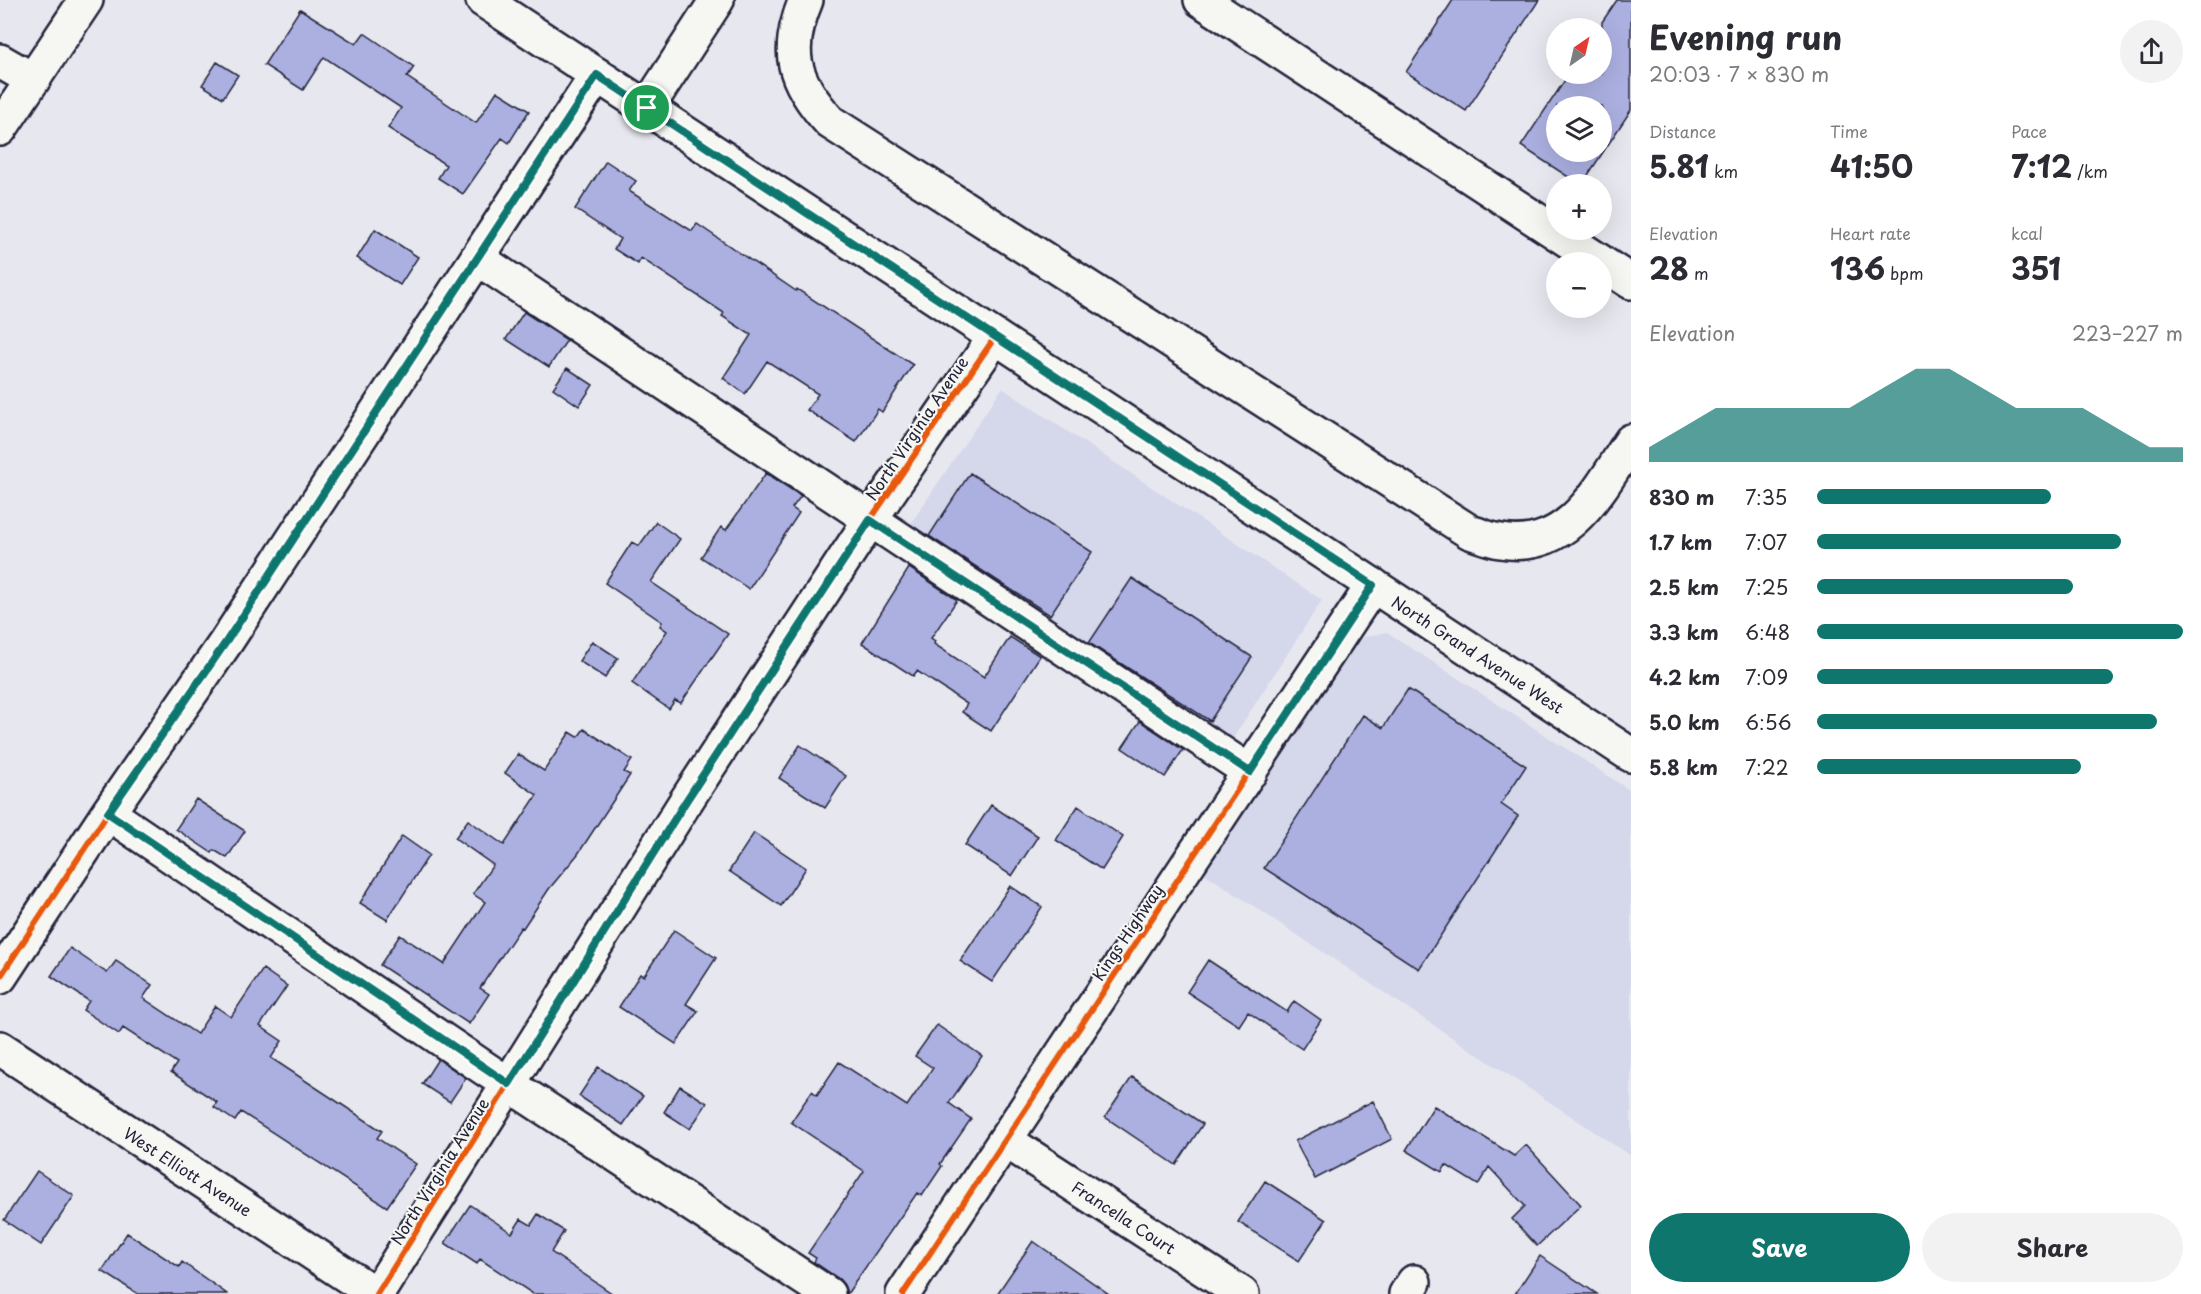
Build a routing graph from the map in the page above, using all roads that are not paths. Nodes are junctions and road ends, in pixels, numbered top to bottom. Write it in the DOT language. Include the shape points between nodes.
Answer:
graph roads {
  1 [pos="86,0"];
  2 [pos="483,0"];
  3 [pos="717,0"];
  4 [pos="806,0"];
  5 [pos="1201,0"];
  6 [pos="0,61"];
  7 [pos="597,75"];
  8 [pos="33,80"];
  9 [pos="647,108"];
  10 [pos="0,129"];
  11 [pos="1585,252"];
  12 [pos="477,258"];
  13 [pos="1612,270"];
  14 [pos="1631,282"];
  15 [pos="994,337"];
  16 [pos="1631,441"];
  17 [pos="1620,482"];
  18 [pos="870,520"];
  19 [pos="1373,585"];
  20 [pos="1631,755"];
  21 [pos="1250,772"];
  22 [pos="108,813"];
  23 [pos="0,977"];
  24 [pos="0,1048"];
  25 [pos="509,1084"];
  26 [pos="1005,1140"];
  27 [pos="376,1294"];
  28 [pos="828,1294"];
  29 [pos="903,1294"];
  30 [pos="1242,1294"];
  1 -- 8 [label="street"];
  2 -- 7 [label="street, North Grand Avenue West"];
  3 -- 9 [label="street"];
  4 -- 17 [label="street" via="793,41 794,61 801,85 830,122 1470,531 1500,541 1540,540 1565,529"];
  5 -- 11 [label="street"];
  6 -- 8 [label="street"];
  7 -- 9 [label="street, North Grand Avenue West"];
  7 -- 12 [label="street"];
  8 -- 10 [label="street"];
  9 -- 15 [label="street, North Grand Avenue West"];
  12 -- 18 [label="street"];
  12 -- 22 [label="street" via="226,642"];
  13 -- 14 [label="street"];
  15 -- 18 [label="street, North Virginia Avenue"];
  15 -- 19 [label="street, North Grand Avenue West"];
  16 -- 17 [label="street"];
  18 -- 21 [label="street"];
  18 -- 25 [label="street, North Virginia Avenue" via="686,801"];
  19 -- 20 [label="street, North Grand Avenue West"];
  19 -- 21 [label="street, Kings Highway"];
  21 -- 26 [label="street, Kings Highway"];
  22 -- 23 [label="street"];
  22 -- 25 [label="street"];
  24 -- 27 [label="street, West Elliott Avenue"];
  25 -- 27 [label="street, North Virginia Avenue"];
  25 -- 28 [label="street"];
  26 -- 29 [label="street, Kings Highway"];
  26 -- 30 [label="street, Francella Court"];
}
